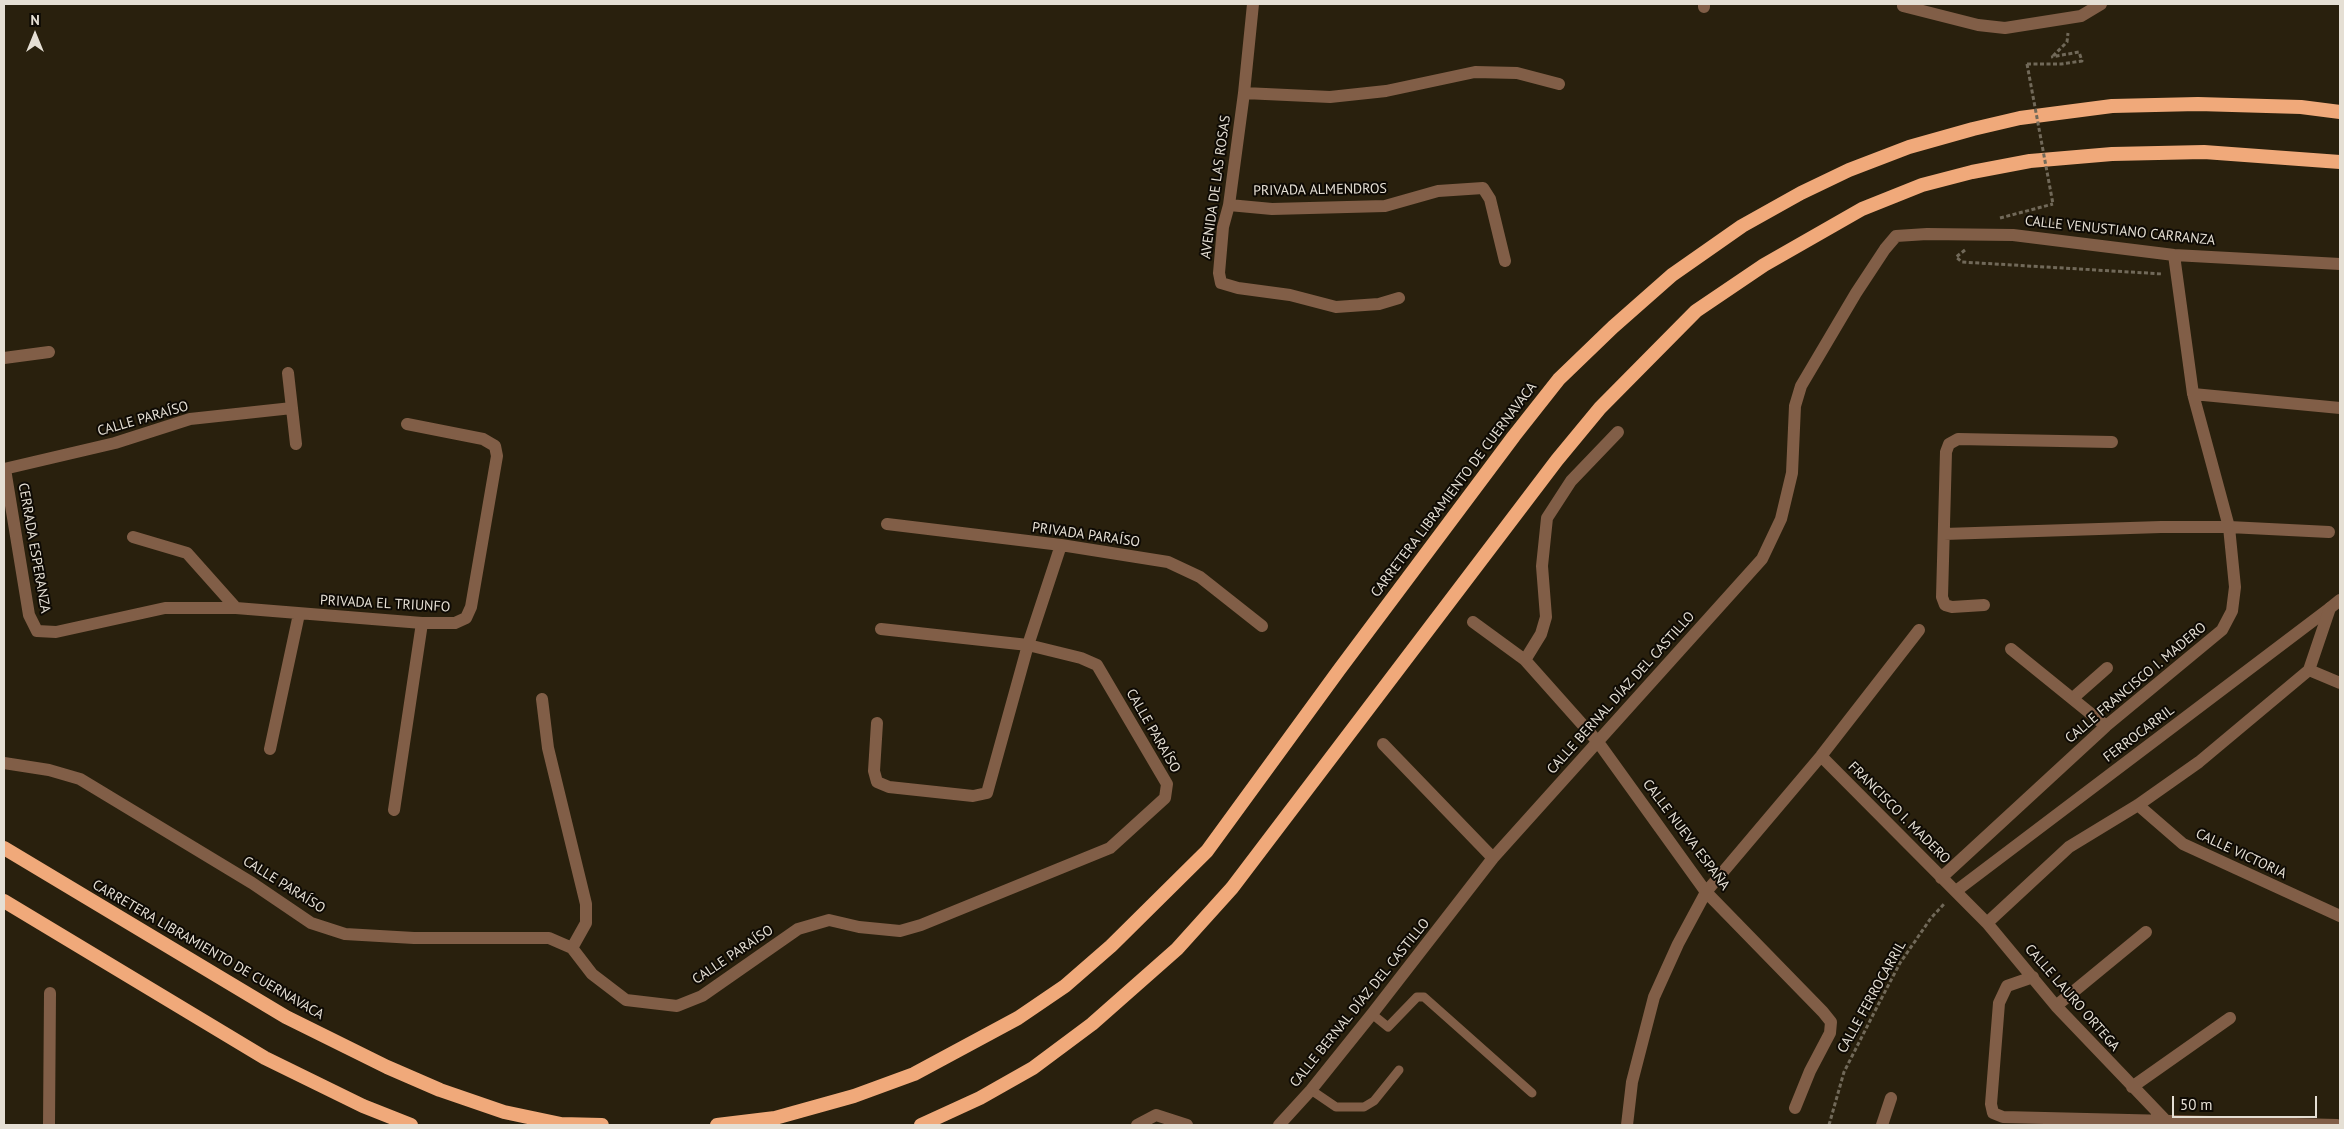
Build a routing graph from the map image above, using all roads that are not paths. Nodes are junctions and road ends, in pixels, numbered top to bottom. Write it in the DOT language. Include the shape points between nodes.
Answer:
graph roads {
  1 [pos="1253,4"];
  2 [pos="2100,4"];
  3 [pos="1902,6"];
  4 [pos="1559,84"];
  5 [pos="1244,93"];
  6 [pos="2340,112"];
  7 [pos="2340,162"];
  8 [pos="1229,205"];
  9 [pos="1896,236"];
  10 [pos="2174,255"];
  11 [pos="1505,261"];
  12 [pos="2340,264"];
  13 [pos="1399,298"];
  14 [pos="48,352"];
  15 [pos="4,358"];
  16 [pos="288,373"];
  17 [pos="2193,394"];
  18 [pos="292,408"];
  19 [pos="2340,408"];
  20 [pos="407,424"];
  21 [pos="1618,432"];
  22 [pos="2112,442"];
  23 [pos="296,444"];
  24 [pos="4,469"];
  25 [pos="887,524"];
  26 [pos="2229,527"];
  27 [pos="2329,532"];
  28 [pos="1944,534"];
  29 [pos="133,536"];
  30 [pos="1061,545"];
  31 [pos="2335,604"];
  32 [pos="1984,605"];
  33 [pos="236,608"];
  34 [pos="298,614"];
  35 [pos="1473,622"];
  36 [pos="422,624"];
  37 [pos="1262,626"];
  38 [pos="881,629"];
  39 [pos="1919,630"];
  40 [pos="37,631"];
  41 [pos="1028,645"];
  42 [pos="2010,649"];
  43 [pos="1524,660"];
  44 [pos="2107,668"];
  45 [pos="2309,670"];
  46 [pos="2340,683"];
  47 [pos="2073,698"];
  48 [pos="542,699"];
  49 [pos="877,723"];
  50 [pos="2106,726"];
  51 [pos="1598,742"];
  52 [pos="1383,744"];
  53 [pos="270,749"];
  54 [pos="1821,756"];
  55 [pos="4,763"];
  56 [pos="2138,805"];
  57 [pos="394,810"];
  58 [pos="4,848"];
  59 [pos="1494,858"];
  60 [pos="1942,878"];
  61 [pos="1956,891"];
  62 [pos="1706,892"];
  63 [pos="4,901"];
  64 [pos="2340,908"];
  65 [pos="2325,909"];
  66 [pos="2340,916"];
  67 [pos="1987,923"];
  68 [pos="2146,932"];
  69 [pos="572,948"];
  70 [pos="2033,977"];
  71 [pos="50,993"];
  72 [pos="2056,1006"];
  73 [pos="1372,1014"];
  74 [pos="2230,1018"];
  75 [pos="1399,1070"];
  76 [pos="2132,1087"];
  77 [pos="1311,1090"];
  78 [pos="1532,1093"];
  79 [pos="1891,1098"];
  80 [pos="1795,1108"];
  81 [pos="2167,1122"];
  82 [pos="48,1125"];
  83 [pos="411,1125"];
  84 [pos="602,1125"];
  85 [pos="717,1125"];
  86 [pos="921,1125"];
  87 [pos="1137,1125"];
  88 [pos="1187,1125"];
  89 [pos="1279,1125"];
  90 [pos="1627,1125"];
  91 [pos="1882,1125"];
  92 [pos="2337,1125"];
  1 -- 5 [label="street, AVENIDA DE LAS ROSAS"];
  2 -- 3 [label="street" via="2081,16 2005,28 1978,25"];
  4 -- 5 [label="street" via="1517,73 1475,72 1386,91 1330,97"];
  5 -- 8 [label="street, AVENIDA DE LAS ROSAS"];
  6 -- 85 [label="highway, CARRETERA LIBRAMIENTO DE CUERNAVACA" via="2301,107 2198,104 2112,106 2020,118 1909,147 1849,170 1742,226 1672,275 1560,379 1344,662 1207,851 1111,946 1065,986 1018,1018 914,1074 854,1096 775,1118"];
  7 -- 86 [label="highway" via="2204,152 2112,154 2030,161 1922,185 1862,209 1764,264 1696,311 1600,408 1232,888 1177,949 1092,1024 1033,1068 980,1098"];
  8 -- 11 [label="street, PRIVADA ALMENDROS" via="1272,209 1385,206 1438,191 1484,188 1490,199"];
  8 -- 13 [label="street, AVENIDA DE LAS ROSAS" via="1218,272 1221,283 1336,307 1379,304"];
  9 -- 10 [label="street, CALLE VENUSTIANO CARRANZA" via="2013,235"];
  9 -- 51 [label="street, CALLE BERNAL DÍAZ DEL CASTILLO" via="1856,293 1801,386 1795,406 1792,473 1781,519 1762,559"];
  10 -- 12 [label="street, CALLE VENUSTIANO CARRANZA"];
  10 -- 17 [label="street, CALLE FRANCISCO I. MADERO"];
  14 -- 15 [label="street"];
  16 -- 18 [label="street"];
  17 -- 19 [label="street"];
  17 -- 26 [label="street, CALLE FRANCISCO I. MADERO"];
  18 -- 23 [label="street"];
  18 -- 24 [label="street, CALLE PARAÍSO" via="190,419 114,443"];
  20 -- 36 [label="street, PRIVADA EL TRIUNFO" via="482,439 495,446 498,456 471,607 466,618 455,624"];
  21 -- 43 [label="street" via="1571,481 1547,518 1542,566 1546,617 1541,634"];
  22 -- 28 [label="street" via="1958,439 1949,444 1946,452"];
  24 -- 40 [label="street, CERRADA ESPERANZA" via="29,615"];
  25 -- 30 [label="street, PRIVADA PARAÍSO"];
  26 -- 27 [label="street"];
  26 -- 28 [label="street"];
  26 -- 50 [label="street, CALLE FRANCISCO I. MADERO" via="2235,587 2232,611 2222,630"];
  28 -- 32 [label="street" via="1942,597 1945,605"];
  29 -- 33 [label="street" via="187,553"];
  30 -- 37 [label="street, PRIVADA PARAÍSO" via="1168,562 1200,577"];
  30 -- 41 [label="street"];
  31 -- 45 [label="street"];
  31 -- 61 [label="street, FERROCARRIL"];
  33 -- 34 [label="street, PRIVADA EL TRIUNFO"];
  33 -- 40 [label="street, PRIVADA EL TRIUNFO" via="165,608 56,632"];
  34 -- 36 [label="street, PRIVADA EL TRIUNFO"];
  34 -- 53 [label="street"];
  35 -- 43 [label="street, CALLE NUEVA ESPAÑA"];
  36 -- 57 [label="street"];
  38 -- 41 [label="street, CALLE PARAÍSO"];
  39 -- 54 [label="street"];
  41 -- 49 [label="street" via="986,793 972,796 889,787 877,782 874,770"];
  41 -- 69 [label="street, CALLE PARAÍSO" via="1097,665 1168,784 1165,798 1110,848 900,931 829,920 798,929 702,996 677,1006 626,1000 592,974"];
  42 -- 47 [label="street"];
  43 -- 51 [label="street, CALLE NUEVA ESPAÑA"];
  44 -- 47 [label="street"];
  45 -- 46 [label="street"];
  45 -- 56 [label="street" via="2199,762"];
  47 -- 50 [label="street"];
  48 -- 69 [label="street" via="548,748 586,904 586,923"];
  50 -- 60 [label="street, CALLE FRANCISCO I. MADERO"];
  51 -- 59 [label="street, CALLE BERNAL DÍAZ DEL CASTILLO"];
  51 -- 62 [label="street, CALLE NUEVA ESPAÑA"];
  52 -- 59 [label="street"];
  54 -- 60 [label="street, FRANCISCO I. MADERO"];
  54 -- 62 [label="street"];
  55 -- 69 [label="street, CALLE PARAÍSO" via="80,779 252,883 311,923 345,934 414,938 549,938"];
  56 -- 65 [label="street, CALLE VICTORIA" via="2183,844"];
  56 -- 67 [label="street" via="2069,847"];
  58 -- 84 [label="highway, CARRETERA LIBRAMIENTO DE CUERNAVACA" via="286,1017 387,1068 504,1112 561,1124"];
  59 -- 73 [label="street, CALLE BERNAL DÍAZ DEL CASTILLO"];
  60 -- 61 [label="street, FRANCISCO I. MADERO"];
  61 -- 67 [label="street, CALLE LAURO ORTEGA"];
  62 -- 80 [label="street, CALLE NUEVA ESPAÑA" via="1831,1022 1830,1033"];
  62 -- 90 [label="street" via="1654,998 1632,1082"];
  63 -- 83 [label="highway" via="265,1058 363,1106"];
  64 -- 65 [label="street"];
  65 -- 66 [label="street, CALLE VICTORIA"];
  67 -- 70 [label="street, CALLE LAURO ORTEGA"];
  68 -- 72 [label="street"];
  70 -- 72 [label="street, CALLE LAURO ORTEGA"];
  70 -- 81 [label="street" via="2007,986 1999,1003 1993,1113 2003,1117"];
  71 -- 82 [label="street"];
  72 -- 76 [label="street, CALLE LAURO ORTEGA"];
  73 -- 77 [label="street, CALLE BERNAL DÍAZ DEL CASTILLO"];
  73 -- 78 [label="lane" via="1388,1027 1416,997 1424,998"];
  74 -- 76 [label="street"];
  75 -- 77 [label="lane" via="1374,1101 1364,1108 1336,1107"];
  76 -- 81 [label="street, CALLE LAURO ORTEGA"];
  77 -- 89 [label="street, CALLE BERNAL DÍAZ DEL CASTILLO"];
  79 -- 91 [label="street"];
  81 -- 92 [label="street"];
  87 -- 88 [label="street" via="1156,1115"];
}
